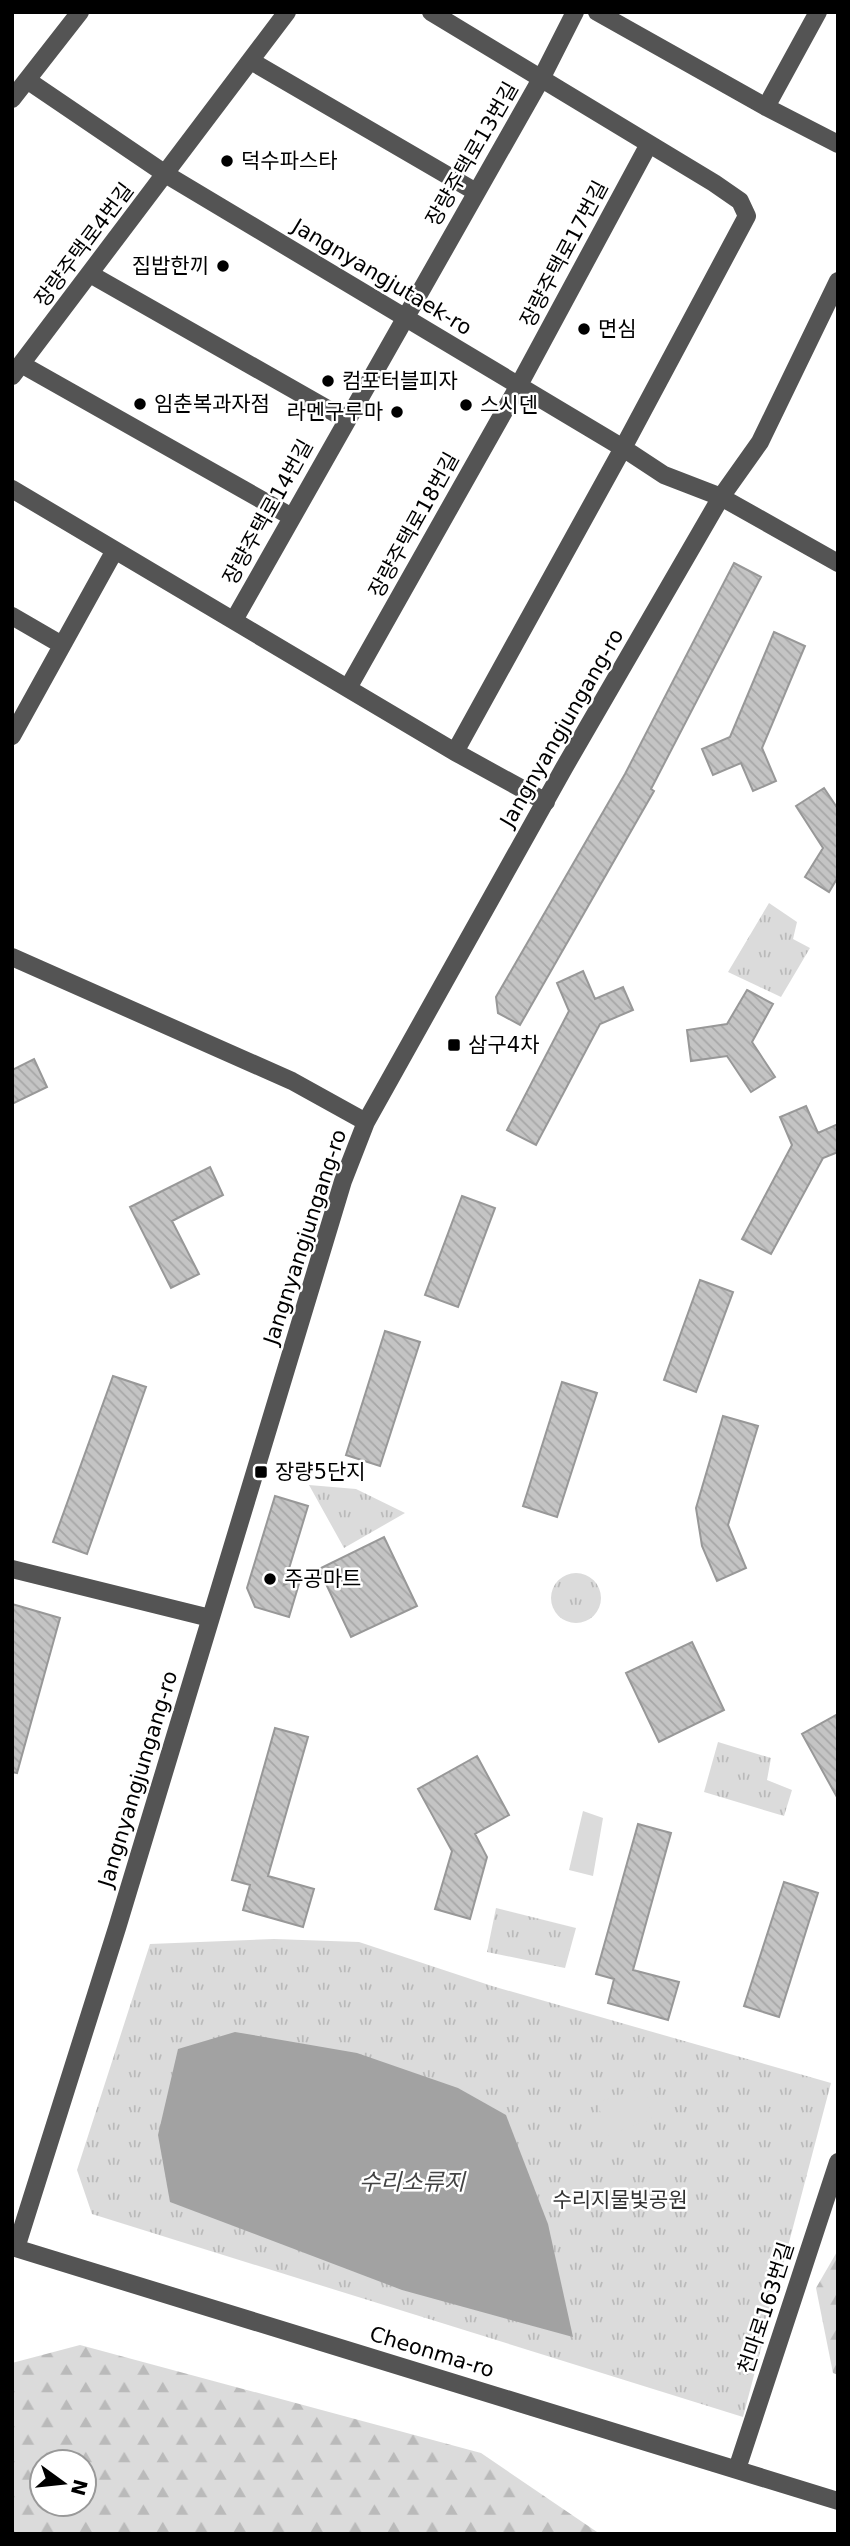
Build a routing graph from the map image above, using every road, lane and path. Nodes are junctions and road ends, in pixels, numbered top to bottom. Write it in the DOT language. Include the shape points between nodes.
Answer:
graph roads {
  1 [pos="80,12"];
  2 [pos="287,12"];
  3 [pos="432,12"];
  4 [pos="575,12"];
  5 [pos="597,12"];
  6 [pos="818,12"];
  7 [pos="251,61"];
  8 [pos="541,79"];
  9 [pos="27,80"];
  10 [pos="12,99"];
  11 [pos="766,107"];
  12 [pos="649,144"];
  13 [pos="838,144"];
  14 [pos="167,175"];
  15 [pos="476,192"];
  16 [pos="90,274"];
  17 [pos="838,281"];
  18 [pos="405,317"];
  19 [pos="17,370"];
  20 [pos="519,385"];
  21 [pos="346,420"];
  22 [pos="624,448"];
  23 [pos="12,489"];
  24 [pos="721,497"];
  25 [pos="292,517"];
  26 [pos="114,550"];
  27 [pos="838,563"];
  28 [pos="12,616"];
  29 [pos="233,620"];
  30 [pos="62,645"];
  31 [pos="348,688"];
  32 [pos="13,733"];
  33 [pos="455,752"];
  34 [pos="546,802"];
  35 [pos="12,957"];
  36 [pos="366,1122"];
  37 [pos="12,1569"];
  38 [pos="210,1618"];
  39 [pos="838,2162"];
  40 [pos="14,2247"];
  41 [pos="737,2469"];
  42 [pos="838,2501"];
  1 -- 9 [label="street"];
  2 -- 7 [label="street, 장량주택로4번길"];
  3 -- 8 [label="street"];
  4 -- 8 [label="street, 장량주택로13번길"];
  5 -- 11 [label="street"];
  6 -- 11 [label="street"];
  7 -- 14 [label="street, 장량주택로4번길"];
  7 -- 15 [label="street"];
  8 -- 12 [label="street"];
  8 -- 15 [label="street, 장량주택로13번길"];
  9 -- 10 [label="street"];
  9 -- 14 [label="street, Jangnyangjutaek-ro"];
  11 -- 13 [label="street"];
  12 -- 20 [label="street, 장량주택로17번길"];
  12 -- 22 [label="street" via="740,201 747,216"];
  14 -- 16 [label="street, 장량주택로4번길"];
  14 -- 18 [label="street, Jangnyangjutaek-ro"];
  15 -- 18 [label="street, 장량주택로13번길"];
  16 -- 19 [label="street, 장량주택로4번길"];
  16 -- 21 [label="street"];
  17 -- 24 [label="street, Jangnyangjungang-ro" via="760,442"];
  18 -- 20 [label="street, Jangnyangjutaek-ro"];
  18 -- 21 [label="street, 장량주택로14번길"];
  19 -- 25 [label="street"];
  20 -- 22 [label="street, Jangnyangjutaek-ro"];
  20 -- 31 [label="street, 장량주택로18번길"];
  21 -- 25 [label="street, 장량주택로14번길"];
  22 -- 24 [label="street, Jangnyangjutaek-ro" via="664,475"];
  22 -- 33 [label="street"];
  23 -- 26 [label="street"];
  24 -- 27 [label="street, Jangnyangjutaek-ro"];
  24 -- 34 [label="street, Jangnyangjungang-ro"];
  25 -- 29 [label="street, 장량주택로14번길"];
  26 -- 29 [label="street"];
  26 -- 30 [label="street"];
  28 -- 30 [label="street"];
  29 -- 31 [label="street"];
  30 -- 32 [label="street"];
  31 -- 33 [label="street"];
  33 -- 34 [label="street"];
  34 -- 36 [label="street, Jangnyangjungang-ro"];
  35 -- 36 [label="street" via="292,1082"];
  36 -- 38 [label="street, Jangnyangjungang-ro" via="343,1181"];
  37 -- 38 [label="street"];
  38 -- 40 [label="street, Jangnyangjungang-ro"];
  39 -- 41 [label="street, 천마로163번길"];
  40 -- 41 [label="street, Cheonma-ro"];
  41 -- 42 [label="street, Cheonma-ro"];
}
